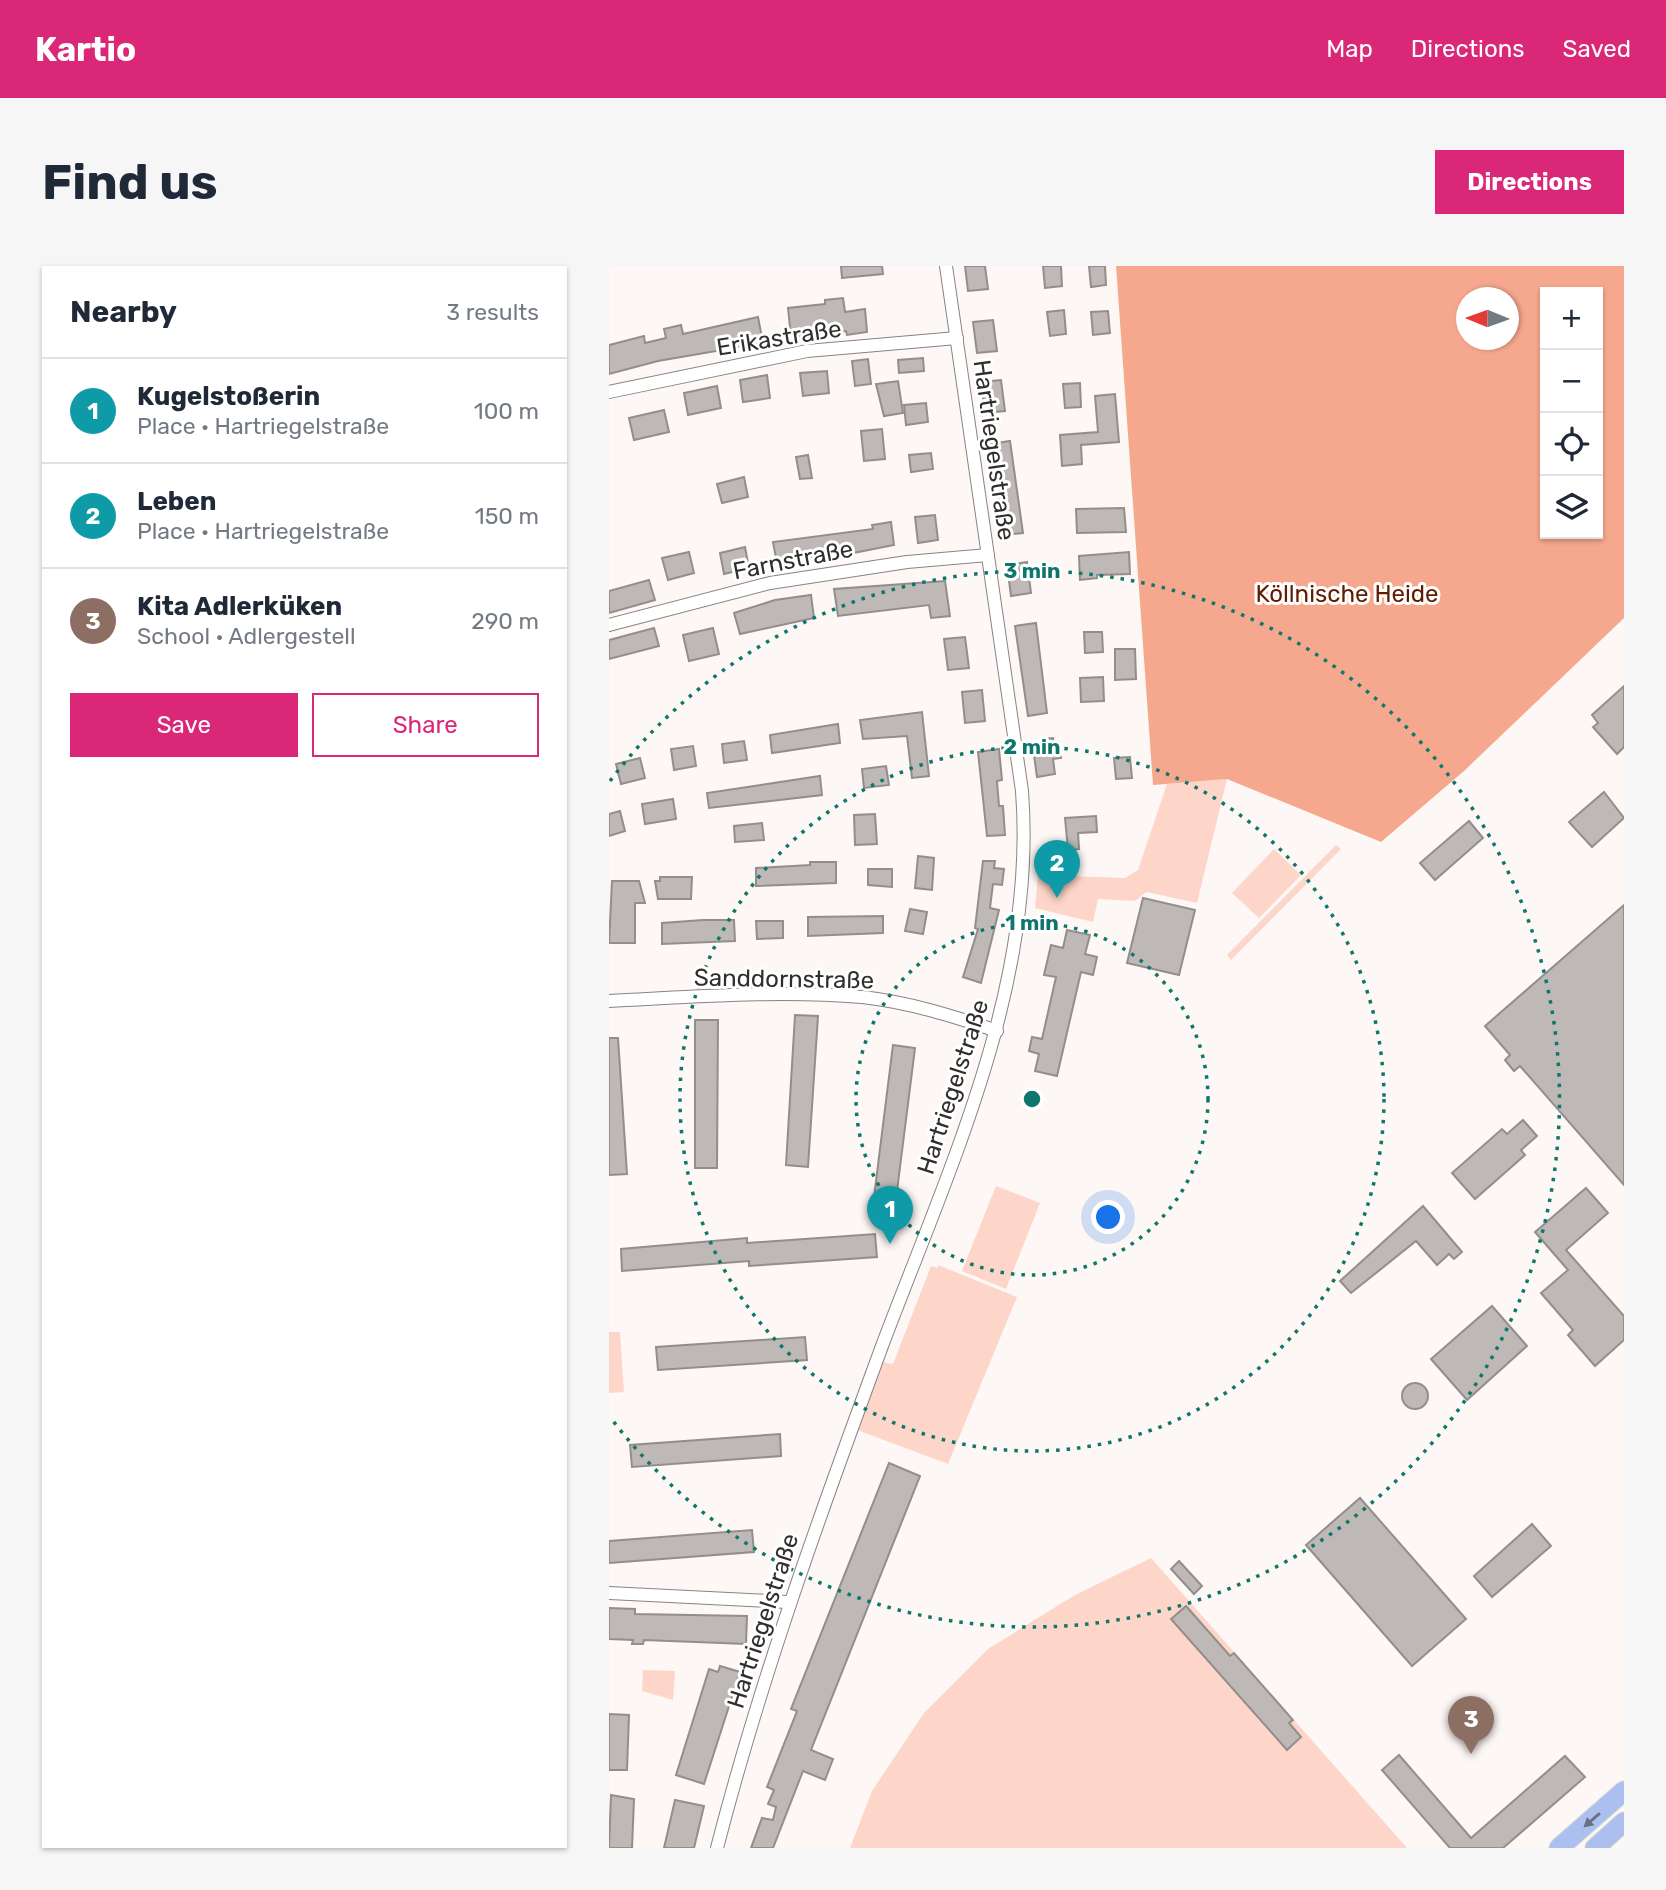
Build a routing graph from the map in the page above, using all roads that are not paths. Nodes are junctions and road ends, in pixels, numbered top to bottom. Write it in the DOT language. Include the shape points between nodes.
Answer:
graph roads {
  1 [pos="946,266"];
  2 [pos="957,338"];
  3 [pos="609,392"];
  4 [pos="988,555"];
  5 [pos="609,625"];
  6 [pos="609,1002"];
  7 [pos="997,1031"];
  8 [pos="609,1593"];
  9 [pos="788,1602"];
  10 [pos="1624,1791"];
  11 [pos="1624,1822"];
  12 [pos="717,1848"];
  13 [pos="1559,1848"];
  14 [pos="1595,1848"];
  1 -- 2 [label="street, Hartriegelstraße"];
  2 -- 3 [label="street, Erikastraße" via="807,351"];
  2 -- 4 [label="street, Hartriegelstraße"];
  4 -- 5 [label="street, Farnstraße" via="770,583"];
  4 -- 7 [label="street, Hartriegelstraße" via="1025,837 1020,921"];
  6 -- 7 [label="street, Sanddornstraße" via="727,995 862,998 940,1012"];
  7 -- 9 [label="street, Hartriegelstraße"];
  8 -- 9 [label="street"];
  9 -- 12 [label="street, Hartriegelstraße"];
  10 -- 13 [label="main road, one-way"];
  11 -- 14 [label="main road"];
}
